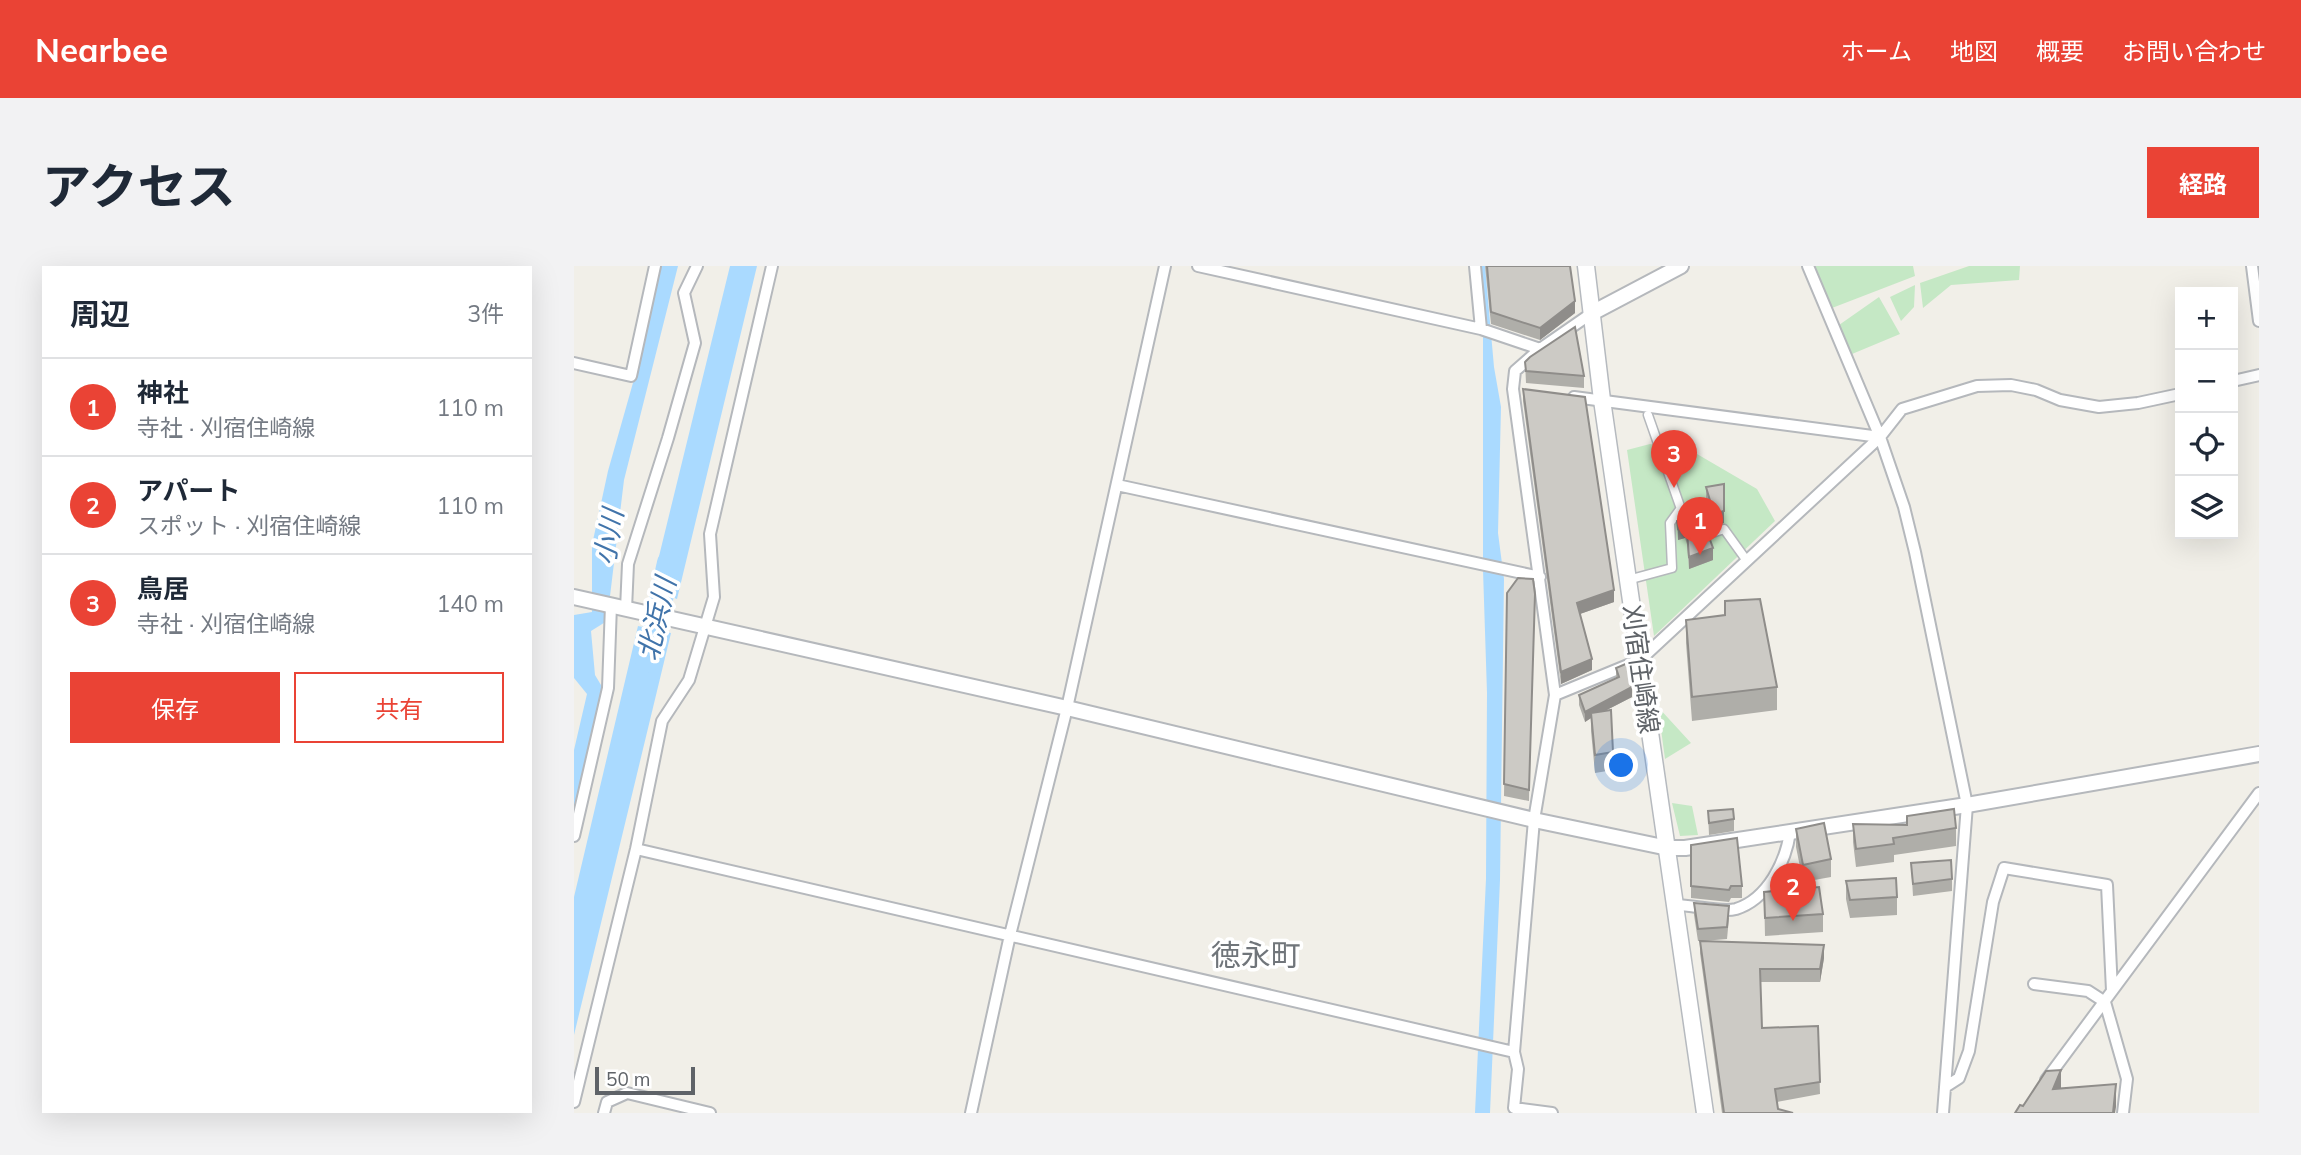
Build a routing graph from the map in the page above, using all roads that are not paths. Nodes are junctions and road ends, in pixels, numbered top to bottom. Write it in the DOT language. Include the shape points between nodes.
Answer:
graph roads {
  1 [pos="655,266"];
  2 [pos="697,266"];
  3 [pos="772,266"];
  4 [pos="1166,266"];
  5 [pos="1198,266"];
  6 [pos="1475,266"];
  7 [pos="1586,266"];
  8 [pos="1681,266"];
  9 [pos="1808,266"];
  10 [pos="2252,266"];
  11 [pos="1592,313"];
  12 [pos="2259,321"];
  13 [pos="1481,329"];
  14 [pos="1540,349"];
  15 [pos="574,363"];
  16 [pos="2259,375"];
  17 [pos="2238,381"];
  18 [pos="1513,389"];
  19 [pos="1525,391"];
  20 [pos="2175,395"];
  21 [pos="1564,396"];
  22 [pos="1602,400"];
  23 [pos="1648,415"];
  24 [pos="1880,437"];
  25 [pos="1117,485"];
  26 [pos="1681,508"];
  27 [pos="1746,561"];
  28 [pos="1540,577"];
  29 [pos="1635,578"];
  30 [pos="574,597"];
  31 [pos="611,605"];
  32 [pos="626,609"];
  33 [pos="699,626"];
  34 [pos="1640,660"];
  35 [pos="1555,695"];
  36 [pos="1067,708"];
  37 [pos="2259,754"];
  38 [pos="2259,793"];
  39 [pos="1967,805"];
  40 [pos="1534,820"];
  41 [pos="1790,832"];
  42 [pos="574,836"];
  43 [pos="1668,848"];
  44 [pos="636,849"];
  45 [pos="1676,905"];
  46 [pos="1010,934"];
  47 [pos="2035,984"];
  48 [pos="2112,991"];
  49 [pos="2105,1002"];
  50 [pos="1514,1052"];
  51 [pos="1945,1087"];
  52 [pos="2038,1091"];
  53 [pos="574,1102"];
  54 [pos="604,1113"];
  55 [pos="710,1113"];
  56 [pos="971,1113"];
  57 [pos="1552,1113"];
  58 [pos="1705,1113"];
  59 [pos="1943,1113"];
  60 [pos="2123,1113"];
  1 -- 15 [label="street" via="631,376"];
  2 -- 32 [label="street" via="684,293 695,343 628,564"];
  3 -- 33 [label="street" via="710,534 713,597"];
  4 -- 25 [label="street"];
  5 -- 13 [label="street"];
  6 -- 13 [label="street"];
  7 -- 11 [label="main road, 刈宿住崎線"];
  8 -- 11 [label="street"];
  9 -- 24 [label="street"];
  10 -- 12 [label="street"];
  11 -- 14 [label="street"];
  11 -- 22 [label="main road, 刈宿住崎線"];
  13 -- 14 [label="street"];
  14 -- 18 [label="street" via="1514,371"];
  16 -- 17 [label="street"];
  18 -- 19 [label="street"];
  18 -- 28 [label="street"];
  20 -- 24 [label="street" via="2099,407 2011,385 1977,386 1902,409"];
  21 -- 22 [label="street"];
  22 -- 24 [label="street"];
  22 -- 34 [label="main road, 刈宿住崎線"];
  23 -- 26 [label="street"];
  24 -- 27 [label="street"];
  24 -- 39 [label="street" via="1915,552"];
  25 -- 28 [label="street"];
  25 -- 36 [label="street"];
  26 -- 27 [label="street" via="1704,514 1709,534 1724,529"];
  26 -- 29 [label="street" via="1670,523 1672,568"];
  27 -- 34 [label="street"];
  28 -- 35 [label="street"];
  30 -- 31 [label="street"];
  31 -- 32 [label="street"];
  31 -- 42 [label="street" via="608,688"];
  32 -- 33 [label="street"];
  33 -- 36 [label="street"];
  33 -- 44 [label="street" via="689,680 662,721"];
  34 -- 35 [label="street"];
  34 -- 43 [label="main road, 刈宿住崎線"];
  35 -- 40 [label="street"];
  36 -- 40 [label="street"];
  36 -- 46 [label="street"];
  37 -- 39 [label="street"];
  38 -- 48 [label="street"];
  39 -- 41 [label="street"];
  39 -- 51 [label="street"];
  40 -- 43 [label="street"];
  40 -- 50 [label="street"];
  41 -- 43 [label="street"];
  41 -- 45 [label="street" via="1769,885 1746,904 1735,910"];
  43 -- 45 [label="main road, 刈宿住崎線"];
  44 -- 46 [label="street"];
  44 -- 53 [label="street"];
  45 -- 58 [label="main road, 刈宿住崎線"];
  46 -- 50 [label="street"];
  46 -- 56 [label="street"];
  47 -- 49 [label="street" via="2088,991"];
  48 -- 49 [label="street"];
  48 -- 51 [label="street" via="2107,885 2004,868 1993,902 1969,1051 1957,1080"];
  49 -- 52 [label="street"];
  49 -- 60 [label="street" via="2127,1079"];
  50 -- 57 [label="street" via="1518,1069 1514,1108"];
  51 -- 59 [label="street"];
  54 -- 55 [label="street" via="607,1102 627,1093"];
}
